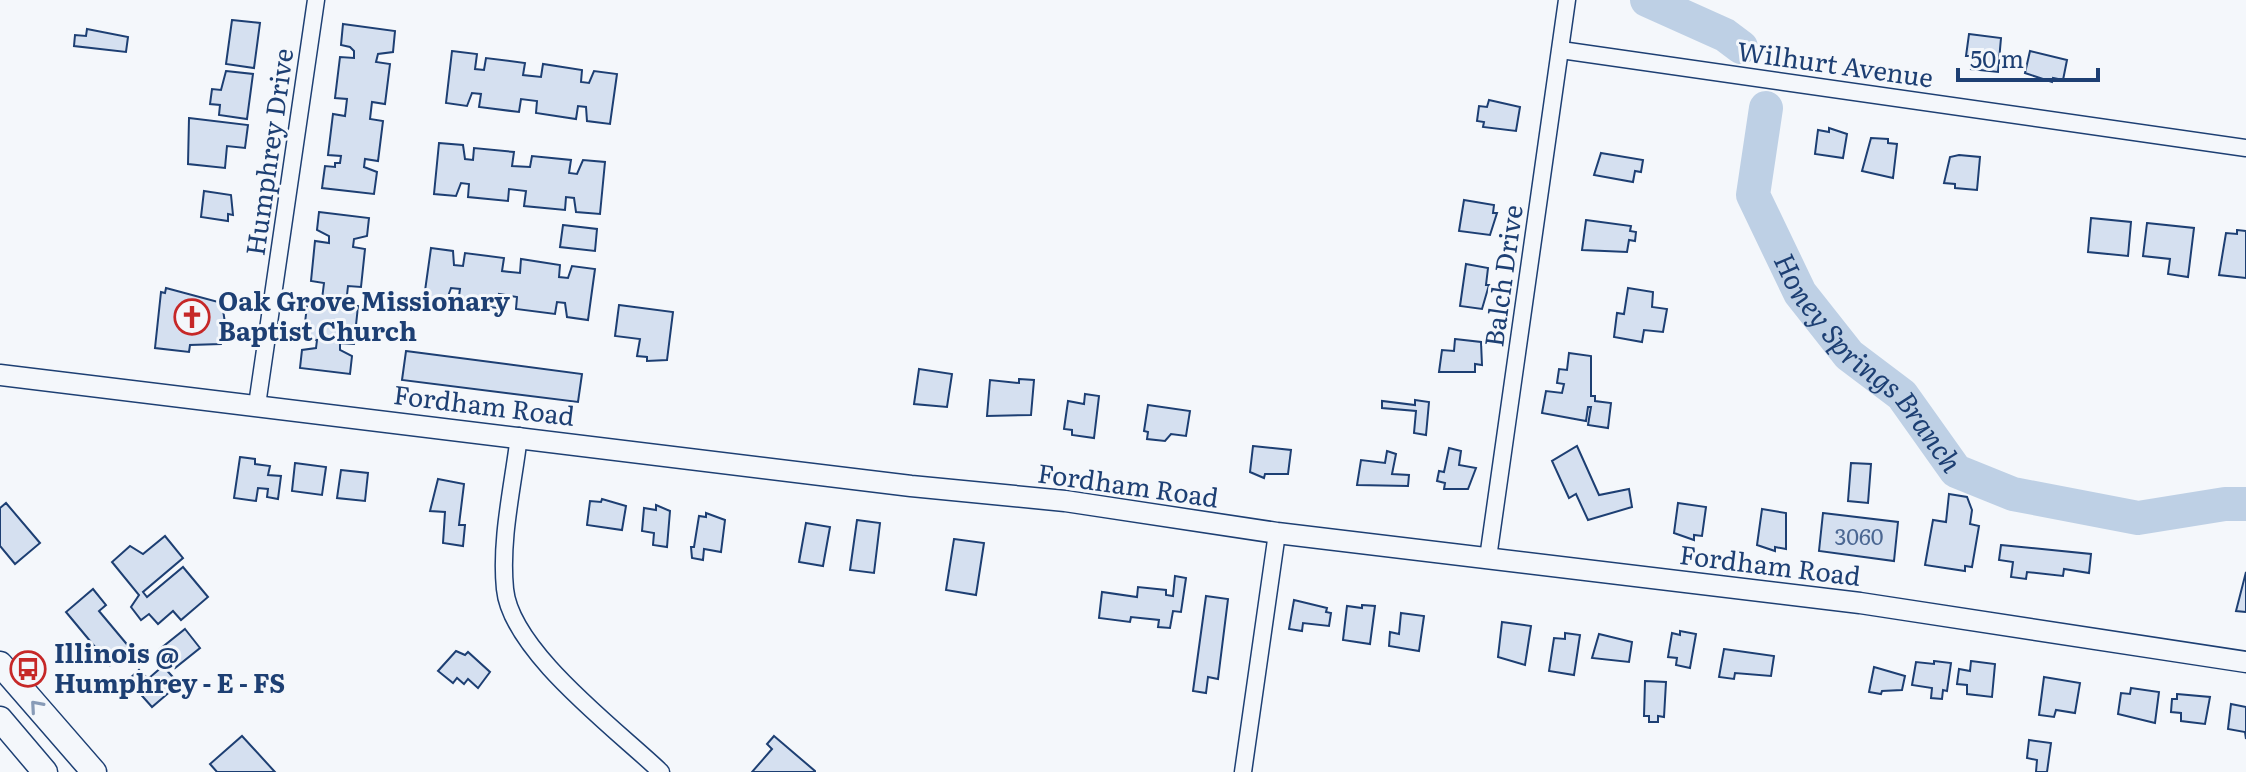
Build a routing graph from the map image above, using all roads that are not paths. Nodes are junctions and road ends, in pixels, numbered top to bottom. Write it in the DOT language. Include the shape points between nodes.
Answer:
graph roads {
  1 [pos="316,0"];
  2 [pos="1567,0"];
  3 [pos="1561,50"];
  4 [pos="2246,148"];
  5 [pos="0,375"];
  6 [pos="257,405"];
  7 [pos="519,436"];
  8 [pos="1277,533"];
  9 [pos="1488,558"];
  10 [pos="2246,662"];
  11 [pos="0,664"];
  12 [pos="0,719"];
  13 [pos="45,772"];
  14 [pos="94,772"];
  15 [pos="661,772"];
  16 [pos="1243,772"];
  1 -- 6 [label="street, Humphrey Drive"];
  2 -- 3 [label="street, Balch Drive"];
  3 -- 4 [label="street, Wilhurt Avenue"];
  3 -- 9 [label="street, Balch Drive"];
  5 -- 6 [label="street, Fordham Road"];
  6 -- 7 [label="street, Fordham Road"];
  7 -- 8 [label="street, Fordham Road" via="1065,501"];
  7 -- 15 [label="street" via="503,555 505,592 514,622 532,650"];
  8 -- 9 [label="street, Fordham Road"];
  8 -- 16 [label="street"];
  9 -- 10 [label="street, Fordham Road" via="1860,603"];
  14 -- 11 [label="main road, one-way"];
  12 -- 13 [label="main road"];
}
